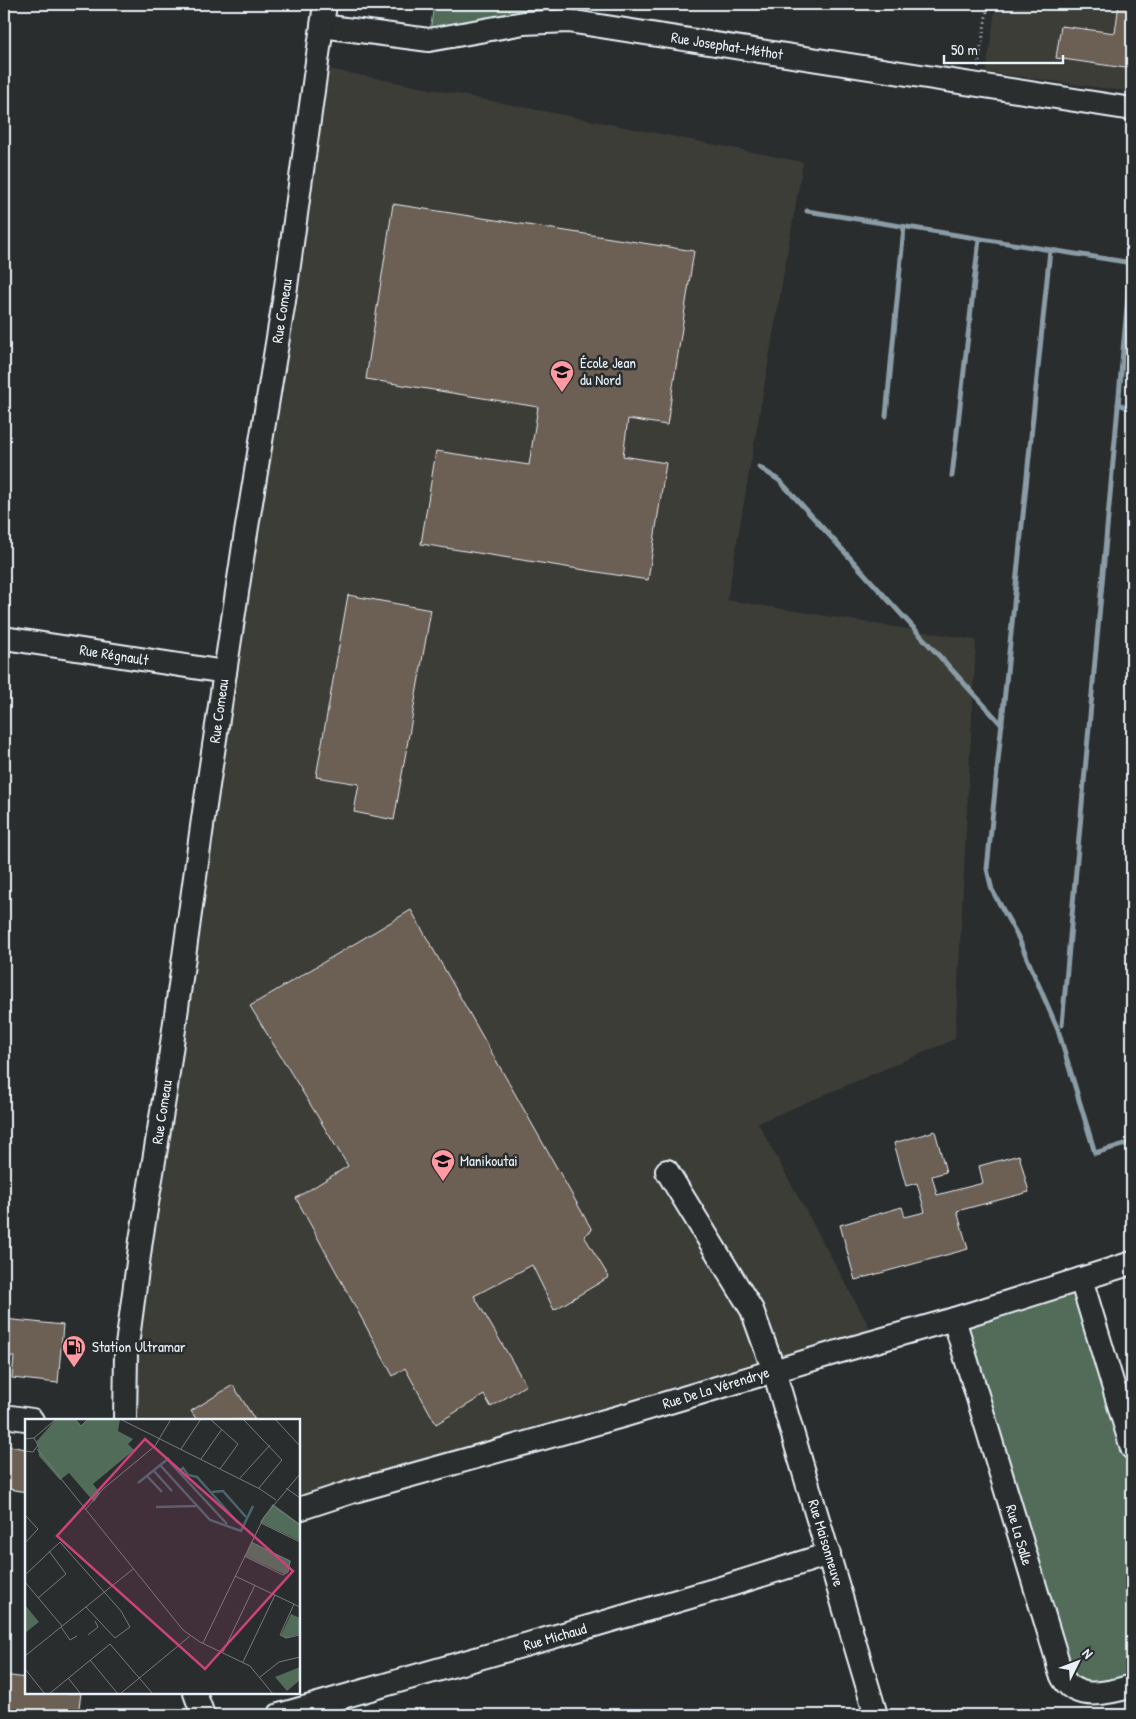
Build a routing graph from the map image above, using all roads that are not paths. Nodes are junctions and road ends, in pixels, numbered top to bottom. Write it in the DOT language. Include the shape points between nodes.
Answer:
graph roads {
  1 [pos="525,13"];
  2 [pos="324,15"];
  3 [pos="1132,108"];
  4 [pos="4,638"];
  5 [pos="224,672"];
  6 [pos="667,1171"];
  7 [pos="1132,1263"];
  8 [pos="1081,1279"];
  9 [pos="954,1319"];
  10 [pos="774,1370"];
  11 [pos="4,1416"];
  12 [pos="25,1419"];
  13 [pos="125,1419"];
  14 [pos="1132,1448"];
  15 [pos="300,1509"];
  16 [pos="829,1554"];
  17 [pos="1132,1686"];
  18 [pos="196,1694"];
  19 [pos="202,1715"];
  20 [pos="279,1715"];
  21 [pos="876,1715"];
  1 -- 2 [label="street, Rue Josephat-Méthot" via="429,40"];
  1 -- 3 [label="street, Rue Josephat-Méthot"];
  2 -- 5 [label="street, Rue Comeau" via="284,301"];
  4 -- 5 [label="street, Rue Régnault"];
  5 -- 13 [label="street, Rue Comeau" via="126,1353"];
  6 -- 10 [label="street, Rue Maisonneuve" via="752,1310"];
  7 -- 8 [label="street, Rue De La Vérendrye"];
  8 -- 9 [label="street, Rue De La Vérendrye"];
  8 -- 14 [label="street"];
  9 -- 10 [label="street, Rue De La Vérendrye"];
  9 -- 17 [label="street, Rue La Salle" via="1059,1673 1076,1690 1092,1695"];
  10 -- 15 [label="street, Rue De La Vérendrye"];
  10 -- 16 [label="street, Rue Maisonneuve"];
  11 -- 12 [label="street"];
  16 -- 20 [label="street, Rue Michaud" via="613,1620"];
  16 -- 21 [label="street, Rue Maisonneuve"];
  18 -- 19 [label="street"];
}
